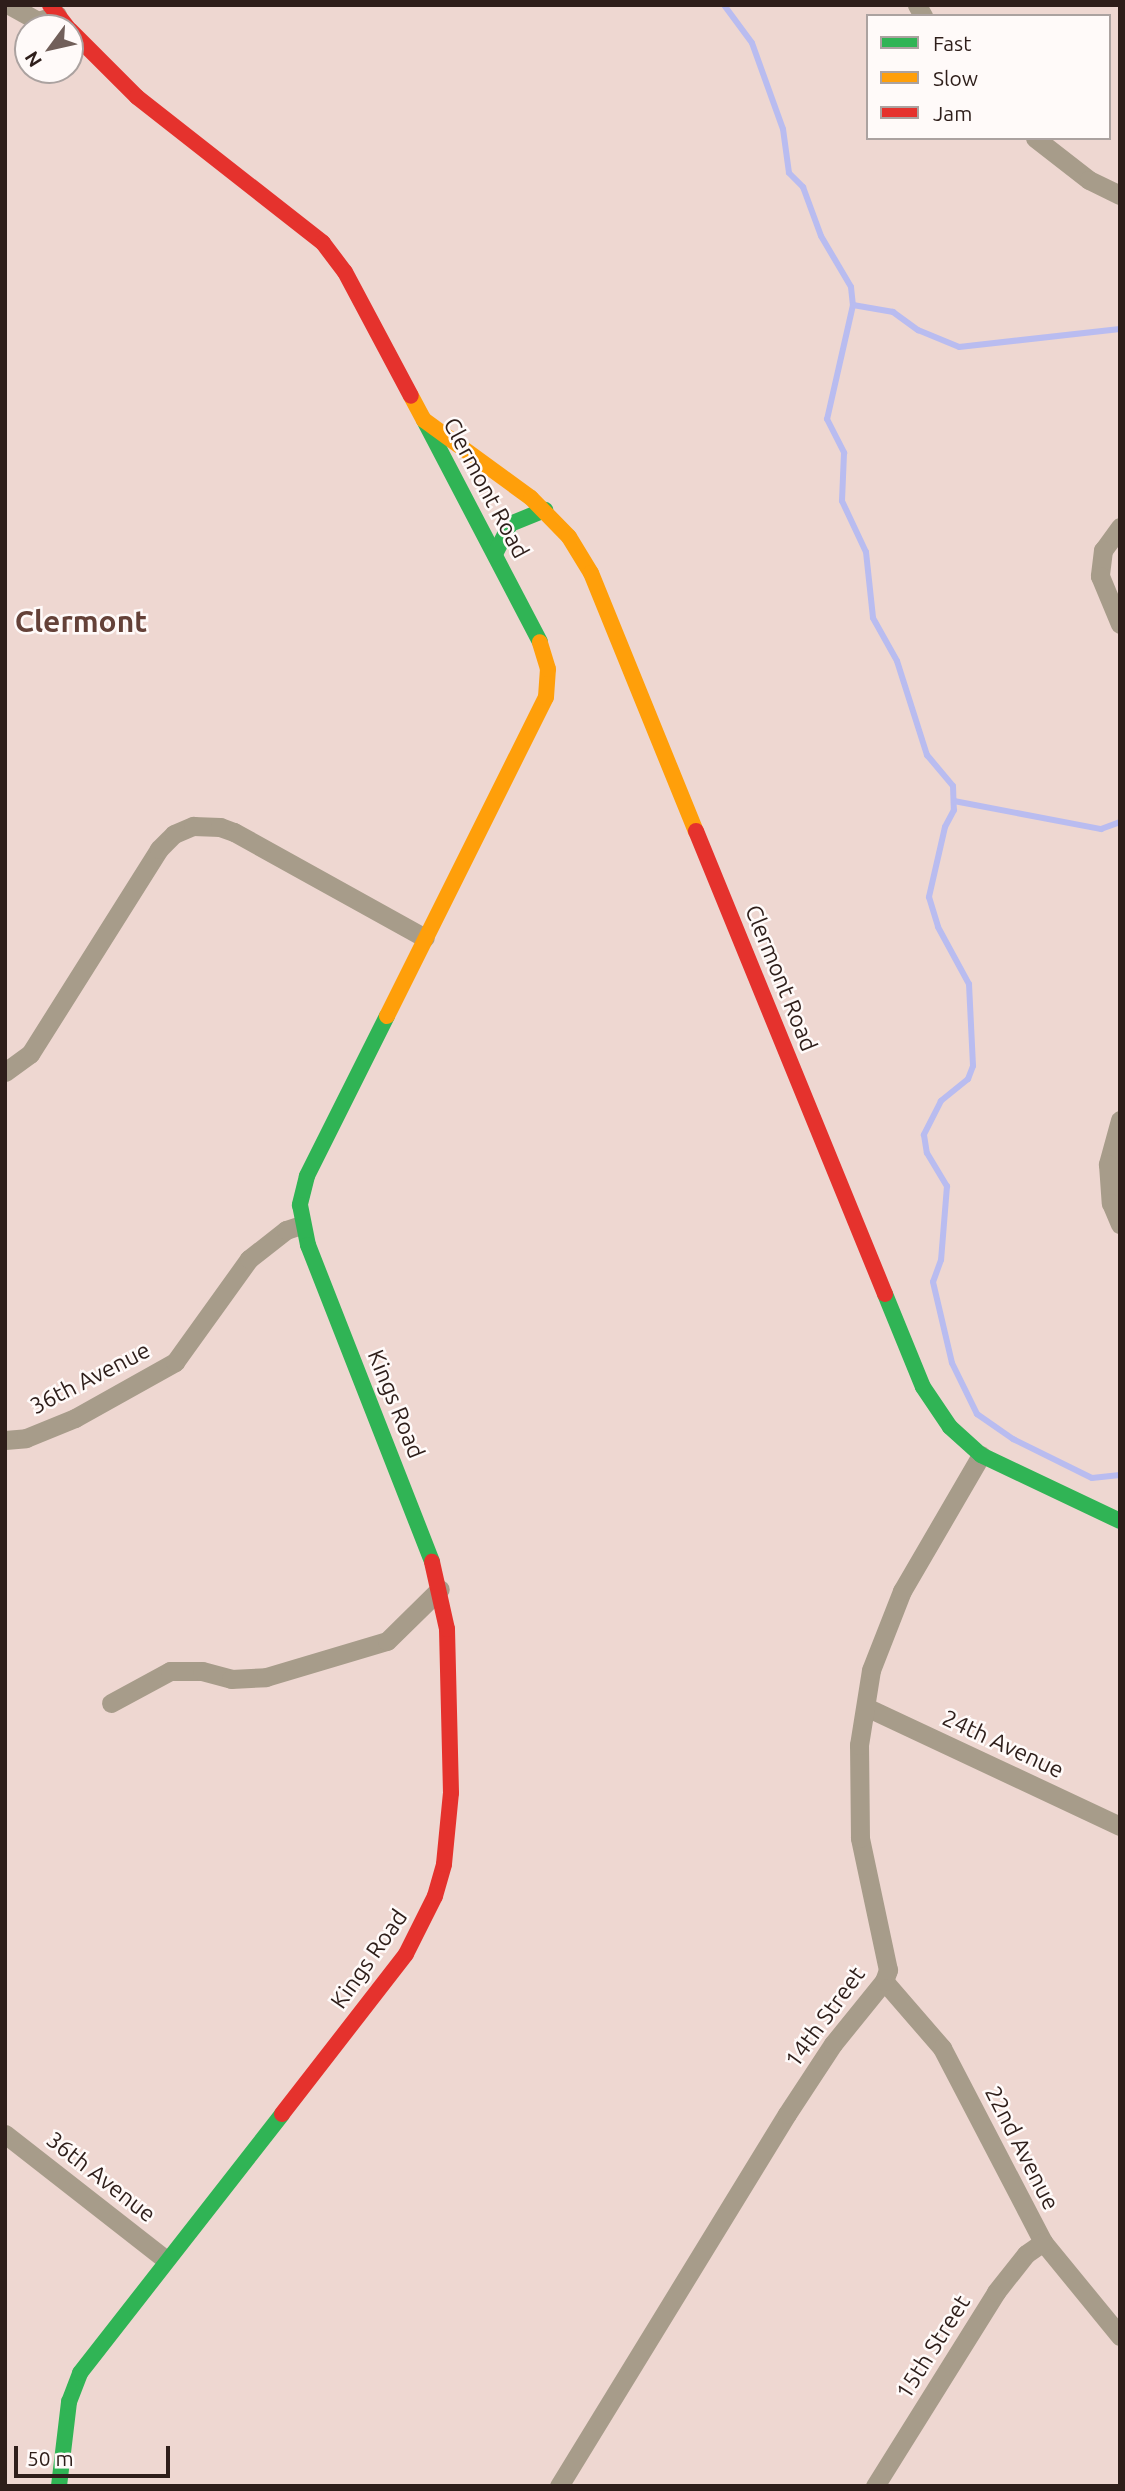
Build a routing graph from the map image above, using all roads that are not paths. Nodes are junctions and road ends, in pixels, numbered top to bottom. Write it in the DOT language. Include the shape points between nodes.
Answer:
graph roads {
  1 [pos="9,5"];
  2 [pos="25,14"];
  3 [pos="84,43"];
  4 [pos="1038,140"];
  5 [pos="1120,195"];
  6 [pos="424,420"];
  7 [pos="545,510"];
  8 [pos="1120,527"];
  9 [pos="495,554"];
  10 [pos="1120,624"];
  11 [pos="425,938"];
  12 [pos="5,1072"];
  13 [pos="1120,1120"];
  14 [pos="1120,1224"];
  15 [pos="301,1225"];
  16 [pos="5,1440"];
  17 [pos="981,1455"];
  18 [pos="1120,1521"];
  19 [pos="440,1589"];
  20 [pos="111,1703"];
  21 [pos="866,1707"];
  22 [pos="1120,1826"];
  23 [pos="884,1981"];
  24 [pos="5,2134"];
  25 [pos="1043,2242"];
  26 [pos="165,2259"];
  27 [pos="1120,2336"];
  28 [pos="884,2481"];
  29 [pos="59,2486"];
  30 [pos="559,2486"];
  1 -- 2 [label="street"];
  3 -- 6 [label="street, Clermont Road" via="136,97 323,243 355,290"];
  4 -- 5 [label="street" via="1089,180"];
  6 -- 7 [label="street, Clermont Road"];
  6 -- 9 [label="street, Clermont Road"];
  7 -- 9 [label="street" via="510,524"];
  7 -- 17 [label="street, Clermont Road" via="592,573 923,1387 950,1427"];
  8 -- 10 [label="street" via="1103,550 1100,576"];
  9 -- 11 [label="street, Clermont Road" via="543,647 546,697"];
  11 -- 12 [label="street" via="234,832 193,826 174,834 159,849 30,1054"];
  11 -- 15 [label="street, Clermont Road" via="307,1176"];
  13 -- 14 [label="street" via="1108,1164 1111,1203"];
  15 -- 16 [label="street, 36th Avenue" via="286,1230 248,1259 175,1362 75,1418 26,1438"];
  15 -- 19 [label="street, Kings Road" via="428,1545"];
  17 -- 18 [label="street, Clermont Road"];
  17 -- 21 [label="street, 14th Street" via="902,1591 871,1670"];
  19 -- 20 [label="street" via="387,1641 266,1677 232,1679 202,1671 170,1671"];
  19 -- 26 [label="street, Kings Road" via="447,1629 451,1793 449,1830 435,1896 414,1941 386,1982"];
  21 -- 22 [label="street, 24th Avenue"];
  21 -- 23 [label="street, 14th Street" via="859,1745 860,1838 888,1970"];
  23 -- 25 [label="street, 22nd Avenue" via="942,2049"];
  23 -- 30 [label="street, 14th Street" via="833,2044 787,2114"];
  24 -- 26 [label="street, 36th Avenue"];
  25 -- 27 [label="street, 22nd Avenue"];
  25 -- 28 [label="street, 15th Street" via="1026,2254 996,2292"];
  26 -- 29 [label="street, Kings Road" via="80,2373 69,2402"];
}
